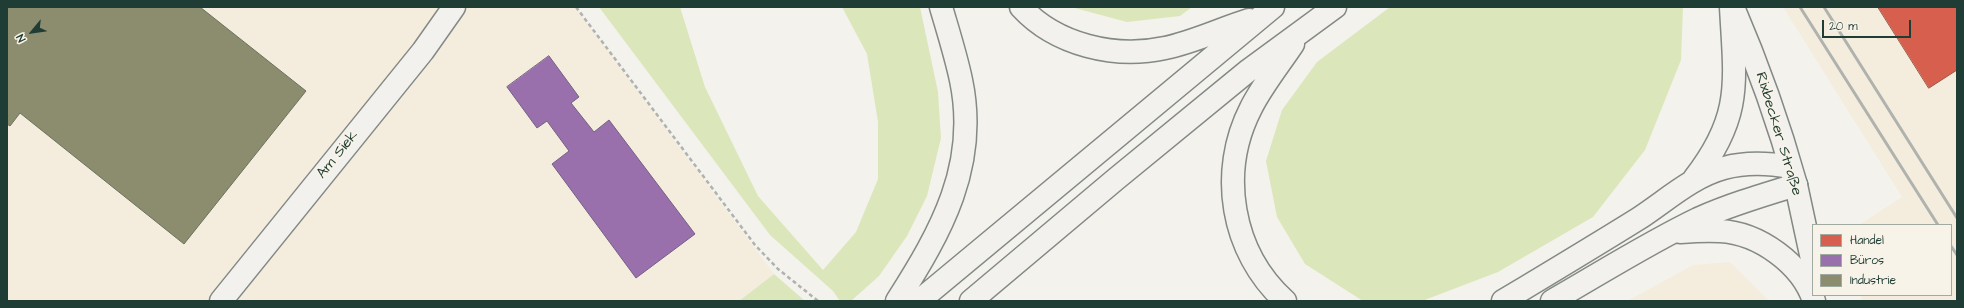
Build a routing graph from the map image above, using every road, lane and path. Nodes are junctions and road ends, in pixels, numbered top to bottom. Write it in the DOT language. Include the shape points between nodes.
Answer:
graph roads {
  1 [pos="454,7"];
  2 [pos="576,7"];
  3 [pos="941,7"];
  4 [pos="1021,7"];
  5 [pos="1334,7"];
  6 [pos="1732,7"];
  7 [pos="1268,11"];
  8 [pos="1301,32"];
  9 [pos="1793,176"];
  10 [pos="1693,181"];
  11 [pos="1669,234"];
  12 [pos="1812,260"];
  13 [pos="1812,293"];
  14 [pos="221,301"];
  15 [pos="818,301"];
  16 [pos="897,301"];
  17 [pos="919,301"];
  18 [pos="971,301"];
  19 [pos="1285,301"];
  20 [pos="1503,301"];
  21 [pos="1552,301"];
  1 -- 14 [label="main road, Am Siek" via="423,51"];
  2 -- 15 [label="path" via="755,245 778,270"];
  3 -- 16 [label="main road" via="961,81 965,115 963,148 958,181 946,216"];
  4 -- 7 [label="main road" via="1044,26 1066,38 1090,47 1115,52 1141,52 1166,48"];
  5 -- 8 [label="main road"];
  6 -- 9 [label="main road, Rixbecker Straße" via="1772,106"];
  6 -- 10 [label="main road" via="1735,82 1732,103 1720,142"];
  7 -- 17 [label="main road"];
  8 -- 18 [label="main road" via="1122,174"];
  8 -- 19 [label="main road" via="1251,108 1234,154 1232,179 1233,204 1248,252 1275,293"];
  9 -- 10 [label="main road" via="1757,163 1741,164 1708,173"];
  9 -- 11 [label="main road"];
  9 -- 12 [label="main road, Rixbecker Straße"];
  10 -- 20 [label="main road" via="1639,218"];
  11 -- 13 [label="main road" via="1722,231 1749,238 1774,251 1795,270"];
  11 -- 21 [label="main road"];
}
